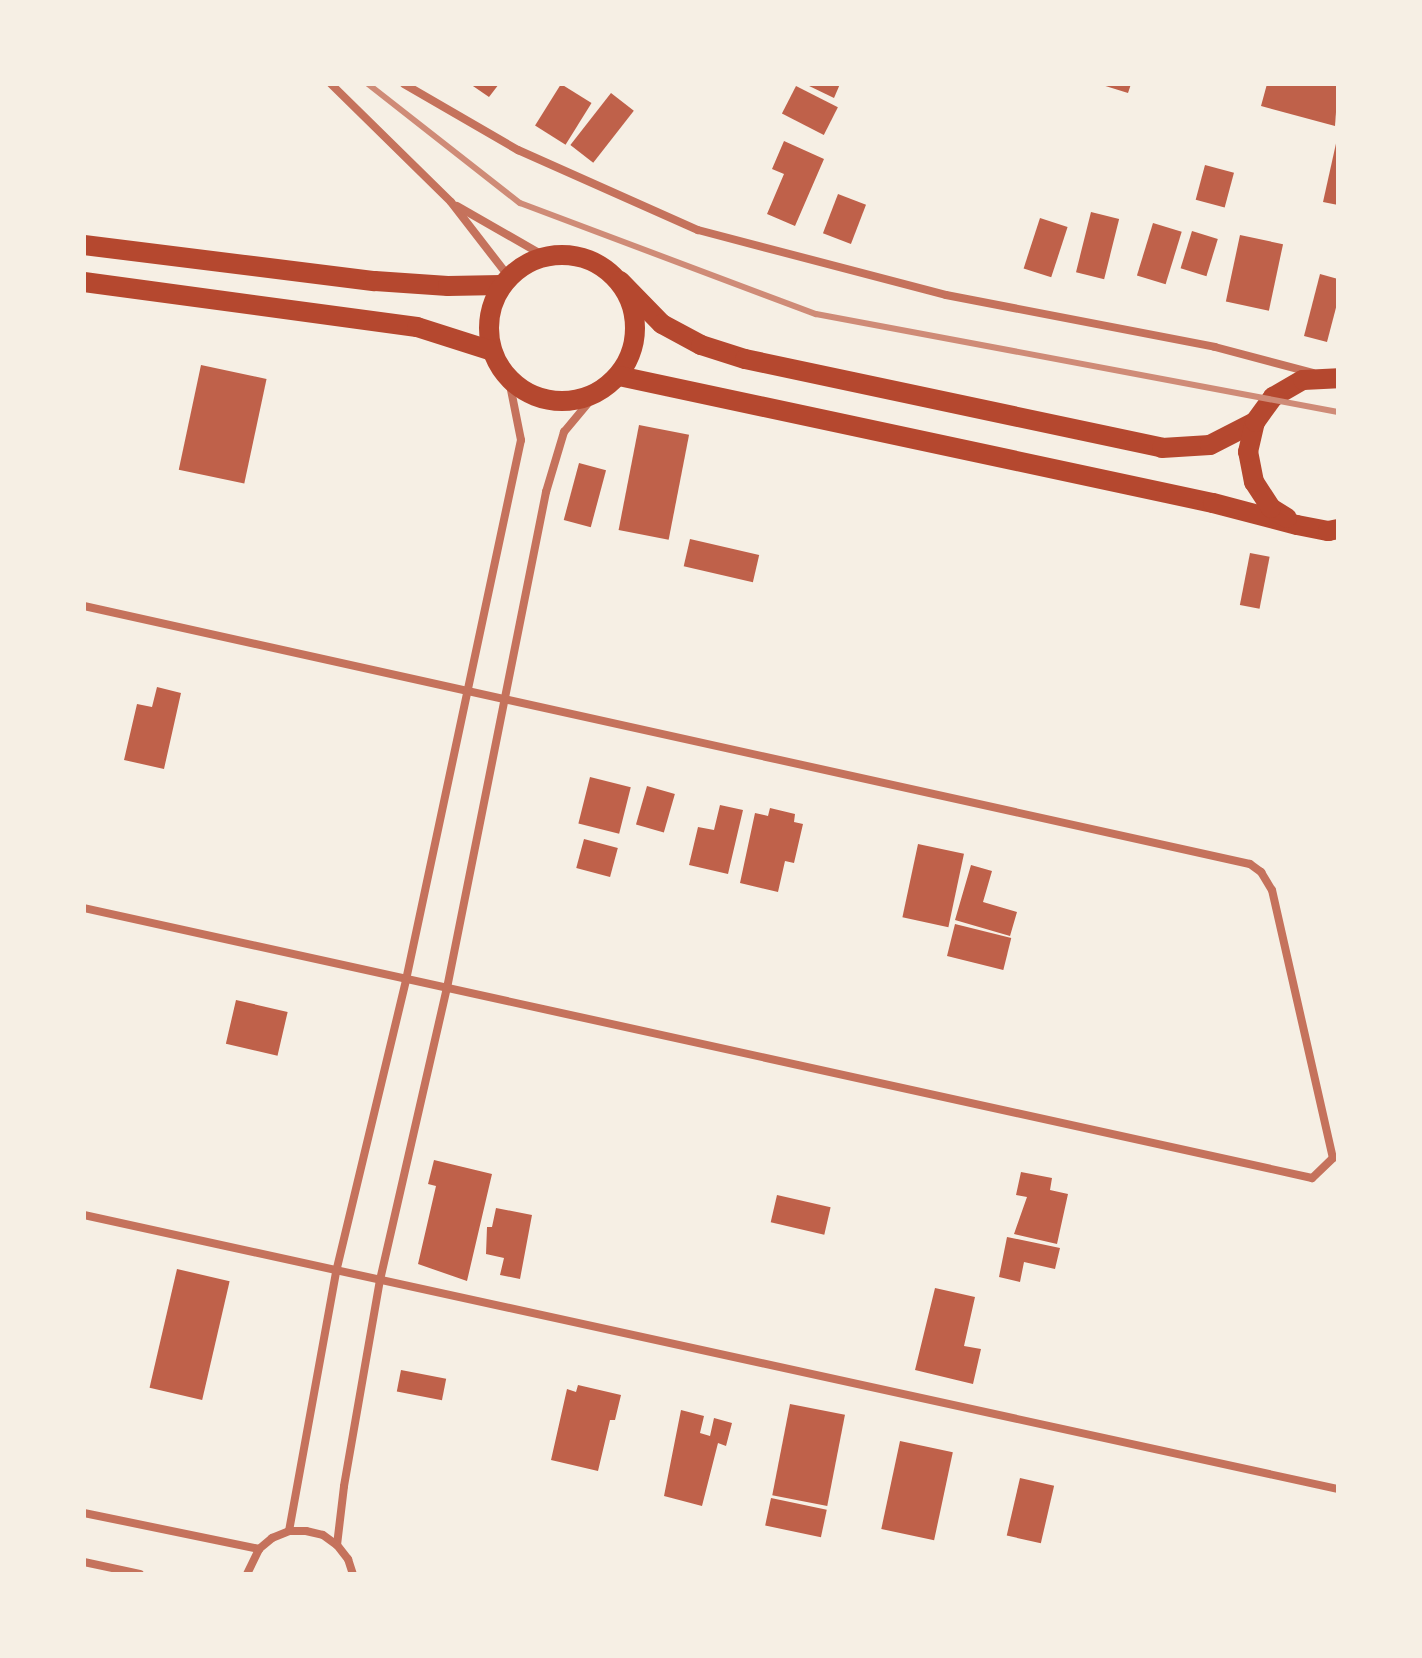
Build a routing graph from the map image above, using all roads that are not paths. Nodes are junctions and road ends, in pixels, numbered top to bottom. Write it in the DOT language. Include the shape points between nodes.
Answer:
graph roads {
  1 [pos="331,84"];
  2 [pos="404,84"];
  3 [pos="451,202"];
  4 [pos="84,245"];
  5 [pos="546,257"];
  6 [pos="505,281"];
  7 [pos="620,281"];
  8 [pos="84,282"];
  9 [pos="492,351"];
  10 [pos="619,376"];
  11 [pos="1335,378"];
  12 [pos="509,380"];
  13 [pos="594,396"];
  14 [pos="1255,422"];
  15 [pos="1297,525"];
  16 [pos="1338,529"];
  17 [pos="84,606"];
  18 [pos="467,689"];
  19 [pos="506,697"];
  20 [pos="84,908"];
  21 [pos="406,980"];
  22 [pos="447,988"];
  23 [pos="84,1215"];
  24 [pos="336,1272"];
  25 [pos="380,1280"];
  26 [pos="1338,1489"];
  27 [pos="84,1513"];
  28 [pos="289,1531"];
  29 [pos="337,1545"];
  30 [pos="259,1549"];
  31 [pos="84,1562"];
  32 [pos="140,1574"];
  33 [pos="247,1574"];
  34 [pos="353,1574"];
  1 -- 3 [label="street"];
  2 -- 11 [label="street" via="518,150 698,230 946,295 1215,347"];
  3 -- 5 [label="street"];
  3 -- 6 [label="street"];
  4 -- 6 [label="main road" via="375,281 448,286"];
  5 -- 6 [label="main road" via="527,263"];
  5 -- 7 [label="main road" via="593,260"];
  6 -- 9 [label="main road" via="489,317"];
  7 -- 10 [label="main road" via="635,312 635,346"];
  7 -- 14 [label="main road" via="662,324 701,345 745,359 1162,448 1210,445"];
  8 -- 9 [label="main road" via="417,327"];
  9 -- 12 [label="main road"];
  10 -- 13 [label="main road"];
  10 -- 15 [label="main road"];
  11 -- 14 [label="main road" via="1303,380 1273,397"];
  12 -- 13 [label="main road" via="549,401"];
  12 -- 18 [label="street" via="521,440"];
  13 -- 19 [label="street" via="564,432 546,492"];
  14 -- 15 [label="main road" via="1248,452 1254,482 1271,508"];
  15 -- 16 [label="main road"];
  17 -- 18 [label="street"];
  18 -- 19 [label="street"];
  18 -- 21 [label="street"];
  19 -- 22 [label="street"];
  19 -- 22 [label="street" via="1250,864 1272,890 1333,1158 1312,1178"];
  20 -- 21 [label="street"];
  21 -- 22 [label="street"];
  21 -- 24 [label="street"];
  22 -- 25 [label="street"];
  23 -- 24 [label="street"];
  24 -- 25 [label="street"];
  24 -- 28 [label="street"];
  25 -- 26 [label="street"];
  25 -- 29 [label="street"];
  27 -- 30 [label="street"];
  28 -- 29 [label="street" via="323,1535"];
  28 -- 30 [label="street"];
  29 -- 34 [label="street"];
  30 -- 33 [label="street"];
  31 -- 32 [label="street"];
}
